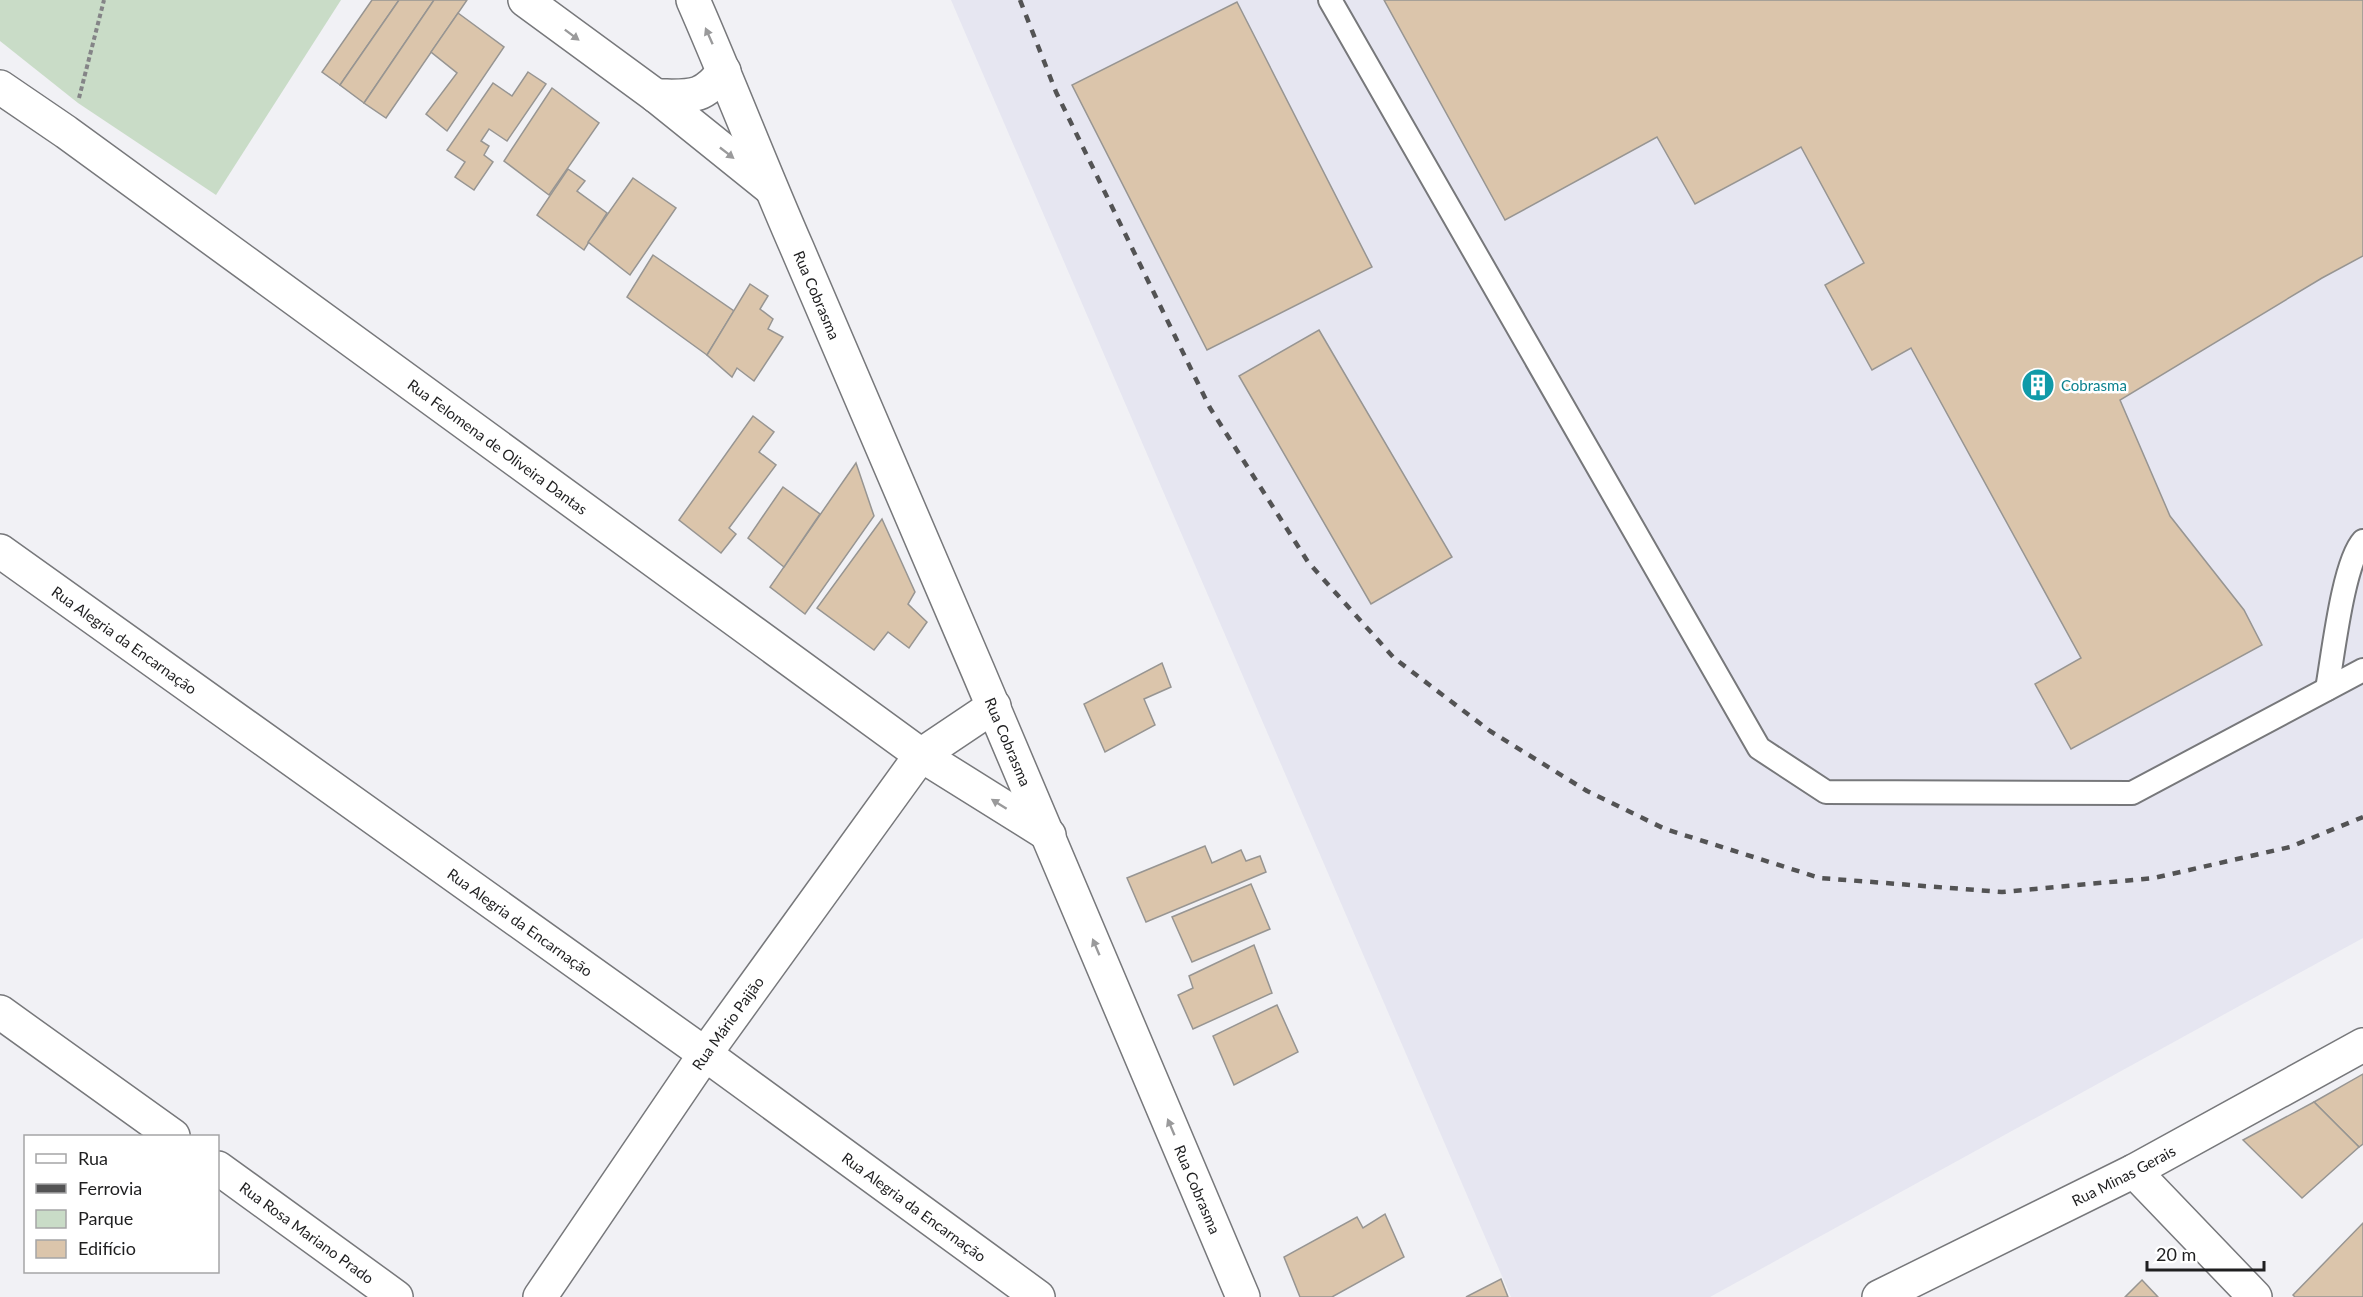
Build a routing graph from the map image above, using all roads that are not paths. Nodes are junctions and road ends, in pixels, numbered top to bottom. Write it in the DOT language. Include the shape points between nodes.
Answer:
graph roads {
  1 [pos="525,0"];
  2 [pos="693,0"];
  3 [pos="1330,0"];
  4 [pos="724,71"];
  5 [pos="0,87"];
  6 [pos="656,96"];
  7 [pos="771,188"];
  8 [pos="2363,541"];
  9 [pos="0,552"];
  10 [pos="2363,670"];
  11 [pos="2327,689"];
  12 [pos="994,706"];
  13 [pos="921,755"];
  14 [pos="1049,835"];
  15 [pos="0,1012"];
  16 [pos="2363,1045"];
  17 [pos="705,1054"];
  18 [pos="170,1135"];
  19 [pos="219,1169"];
  20 [pos="2134,1171"];
  21 [pos="396,1297"];
  22 [pos="540,1297"];
  23 [pos="1038,1297"];
  24 [pos="1243,1297"];
  25 [pos="1879,1297"];
  26 [pos="2254,1297"];
  1 -- 6 [label="street, Rua Cobrasma, one-way"];
  4 -- 2 [label="street, Rua Cobrasma, one-way"];
  3 -- 11 [label="lane" via="1759,748 1826,792 2132,793"];
  4 -- 6 [label="street" via="713,86 693,96"];
  4 -- 7 [label="street, Rua Cobrasma"];
  5 -- 13 [label="street, Rua Felomena de Oliveira Dantas"];
  6 -- 7 [label="street, Rua Cobrasma, one-way"];
  7 -- 12 [label="street, Rua Cobrasma"];
  8 -- 11 [label="lane" via="2355,550 2345,589"];
  9 -- 17 [label="street, Rua Alegria da Encarnação"];
  10 -- 11 [label="lane"];
  12 -- 13 [label="street"];
  12 -- 14 [label="street, Rua Cobrasma"];
  14 -- 13 [label="street, Rua Felomena de Oliveira Dantas, one-way"];
  13 -- 17 [label="street, Rua Mário Paijão"];
  24 -- 14 [label="street, Rua Cobrasma, one-way"];
  15 -- 18 [label="street"];
  16 -- 20 [label="street, Rua Minas Gerais"];
  17 -- 22 [label="street, Rua Mário Paijão"];
  17 -- 23 [label="street, Rua Alegria da Encarnação"];
  19 -- 21 [label="street, Rua Rosa Mariano Prado"];
  20 -- 25 [label="street, Rua Minas Gerais"];
  20 -- 26 [label="street"];
}
